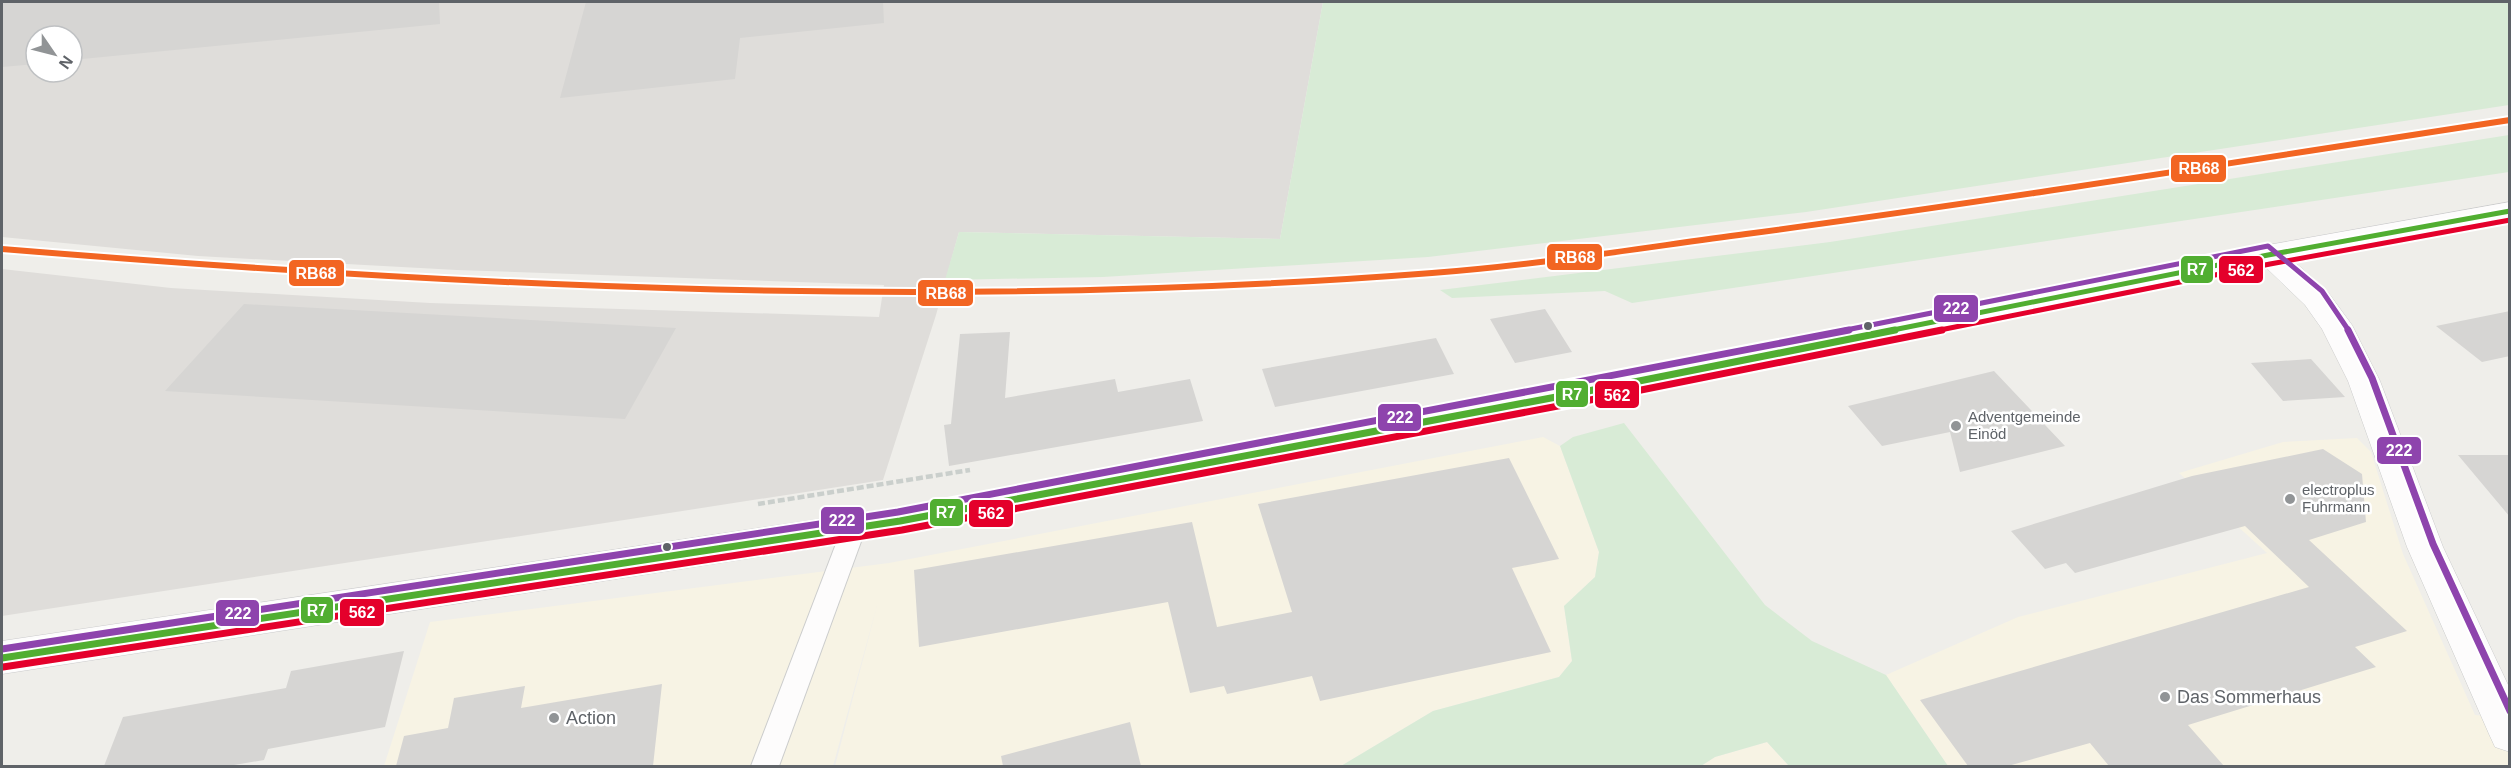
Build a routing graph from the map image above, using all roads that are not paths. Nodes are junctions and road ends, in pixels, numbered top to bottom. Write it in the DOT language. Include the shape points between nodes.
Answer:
graph roads {
  1 [pos="2510,211"];
  2 [pos="2268,255"];
  3 [pos="854,528"];
  4 [pos="2,658"];
  5 [pos="2510,734"];
  6 [pos="765,766"];
  1 -- 2 [label="main road"];
  2 -- 3 [label="main road" via="1610,387"];
  2 -- 5 [label="main road" via="2316,298 2336,325 2364,381 2425,547"];
  3 -- 4 [label="main road"];
  3 -- 6 [label="lane"];
}
